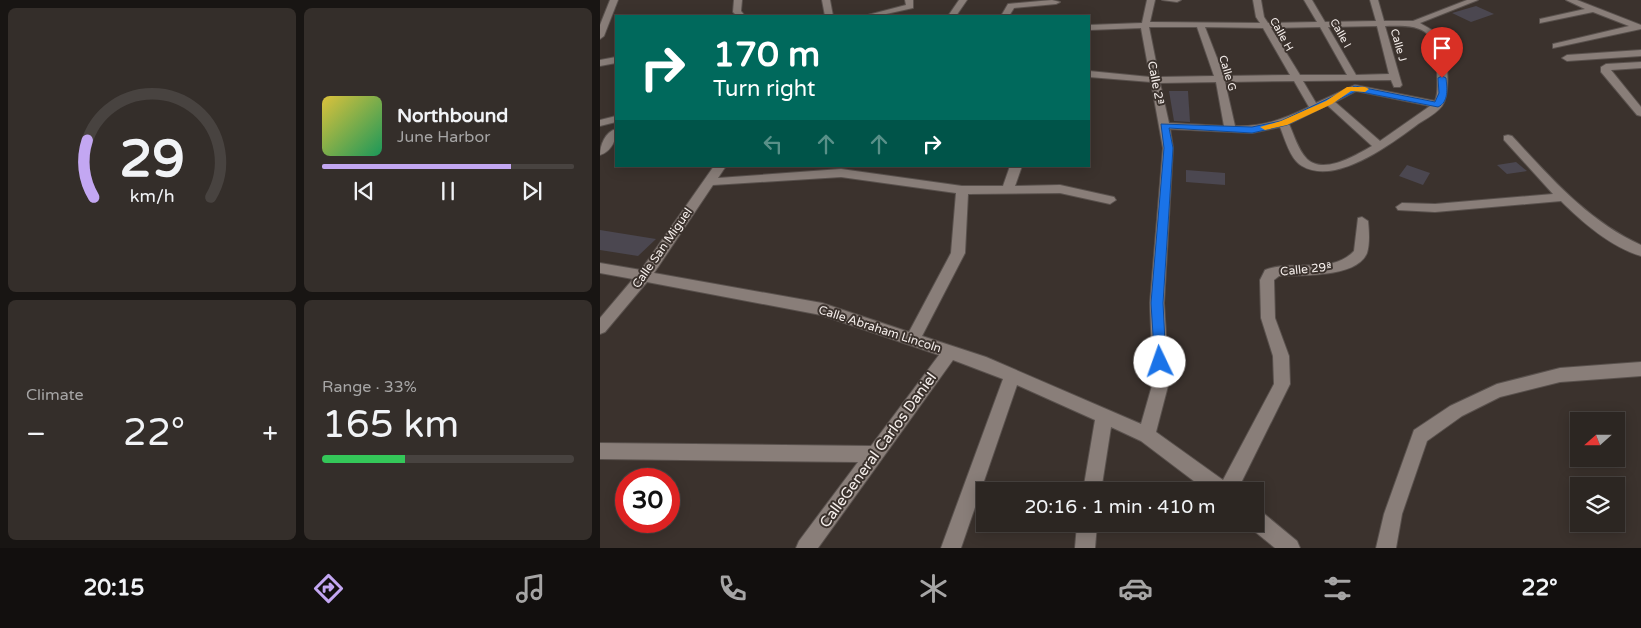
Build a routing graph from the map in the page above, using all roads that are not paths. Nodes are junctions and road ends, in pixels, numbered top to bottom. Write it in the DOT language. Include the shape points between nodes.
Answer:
graph roads {
  1 [pos="614,0"];
  2 [pos="738,0"];
  3 [pos="826,0"];
  4 [pos="909,0"];
  5 [pos="963,0"];
  6 [pos="1150,0"];
  7 [pos="1166,0"];
  8 [pos="1177,0"];
  9 [pos="1256,0"];
  10 [pos="1308,0"];
  11 [pos="1374,0"];
  12 [pos="1474,0"];
  13 [pos="1570,0"];
  14 [pos="1056,2"];
  15 [pos="1591,10"];
  16 [pos="740,15"];
  17 [pos="829,15"];
  18 [pos="881,15"];
  19 [pos="953,15"];
  20 [pos="1006,15"];
  21 [pos="1543,21"];
  22 [pos="1414,23"];
  23 [pos="1200,24"];
  24 [pos="1380,24"];
  25 [pos="1145,26"];
  26 [pos="1265,26"];
  27 [pos="1325,26"];
  28 [pos="1090,27"];
  29 [pos="1639,28"];
  30 [pos="600,36"];
  31 [pos="1556,46"];
  32 [pos="1641,53"];
  33 [pos="1567,58"];
  34 [pos="615,60"];
  35 [pos="600,62"];
  36 [pos="1641,65"];
  37 [pos="1090,74"];
  38 [pos="1294,77"];
  39 [pos="1353,77"];
  40 [pos="1395,78"];
  41 [pos="1220,79"];
  42 [pos="1156,80"];
  43 [pos="1401,98"];
  44 [pos="1329,102"];
  45 [pos="1438,105"];
  46 [pos="1315,109"];
  47 [pos="1641,113"];
  48 [pos="615,119"];
  49 [pos="600,123"];
  50 [pos="1284,123"];
  51 [pos="1164,126"];
  52 [pos="1230,129"];
  53 [pos="615,133"];
  54 [pos="1508,138"];
  55 [pos="1380,146"];
  56 [pos="600,152"];
  57 [pos="719,167"];
  58 [pos="1016,167"];
  59 [pos="846,170"];
  60 [pos="708,182"];
  61 [pos="1008,188"];
  62 [pos="962,190"];
  63 [pos="1563,197"];
  64 [pos="1110,200"];
  65 [pos="1402,207"];
  66 [pos="1362,221"];
  67 [pos="1641,251"];
  68 [pos="600,268"];
  69 [pos="644,276"];
  70 [pos="600,328"];
  71 [pos="913,339"];
  72 [pos="950,352"];
  73 [pos="1641,369"];
  74 [pos="1012,376"];
  75 [pos="1104,417"];
  76 [pos="1147,436"];
  77 [pos="600,451"];
  78 [pos="875,454"];
  79 [pos="1093,482"];
  80 [pos="1210,482"];
  81 [pos="1232,482"];
  82 [pos="1264,526"];
  83 [pos="1086,532"];
  84 [pos="806,548"];
  85 [pos="951,548"];
  86 [pos="1085,548"];
  87 [pos="1290,548"];
  88 [pos="1386,548"];
  1 -- 30 [label="street"];
  2 -- 16 [label="street" via="737,12"];
  3 -- 17 [label="street"];
  4 -- 18 [label="street" via="910,6"];
  5 -- 19 [label="street"];
  6 -- 25 [label="street, Calle 2ª"];
  7 -- 8 [label="street"];
  9 -- 26 [label="street, Calle H"];
  10 -- 27 [label="street, Calle I"];
  11 -- 24 [label="street, Calle J"];
  12 -- 22 [label="street"];
  13 -- 15 [label="street"];
  14 -- 20 [label="street" via="1011,6"];
  15 -- 21 [label="street"];
  15 -- 29 [label="street"];
  22 -- 24 [label="street"];
  22 -- 45 [label="street" via="1435,36 1440,47 1443,93"];
  23 -- 25 [label="street"];
  23 -- 26 [label="street"];
  23 -- 41 [label="street, Calle G"];
  24 -- 27 [label="street"];
  24 -- 40 [label="street, Calle J"];
  25 -- 28 [label="street"];
  25 -- 42 [label="street, Calle 2ª"];
  26 -- 27 [label="street"];
  26 -- 38 [label="street, Calle H"];
  27 -- 39 [label="street, Calle I"];
  29 -- 31 [label="street"];
  32 -- 33 [label="street"];
  34 -- 35 [label="street"];
  36 -- 47 [label="street" via="1606,67 1606,72"];
  37 -- 42 [label="street"];
  38 -- 39 [label="street"];
  38 -- 41 [label="street"];
  38 -- 46 [label="street, Calle H"];
  39 -- 40 [label="street"];
  40 -- 43 [label="street, Calle J"];
  41 -- 42 [label="street"];
  41 -- 52 [label="street, Calle G"];
  42 -- 51 [label="street, Calle 2ª"];
  43 -- 44 [label="street" via="1355,88"];
  43 -- 45 [label="street"];
  44 -- 46 [label="street"];
  44 -- 55 [label="street"];
  45 -- 55 [label="street"];
  46 -- 50 [label="street"];
  48 -- 49 [label="street"];
  50 -- 52 [label="street" via="1252,130"];
  50 -- 55 [label="street" via="1304,163 1315,169 1335,168"];
  51 -- 52 [label="street"];
  51 -- 76 [label="street, Calle 2ª" via="1168,148 1157,303 1161,382"];
  53 -- 56 [label="street"];
  54 -- 63 [label="street"];
  57 -- 60 [label="street, Calle San Miguel"];
  58 -- 61 [label="street"];
  59 -- 60 [label="street"];
  59 -- 62 [label="street"];
  60 -- 69 [label="street, Calle San Miguel"];
  61 -- 62 [label="street"];
  61 -- 64 [label="street" via="1060,189"];
  62 -- 71 [label="street" via="958,253"];
  63 -- 65 [label="street" via="1435,208"];
  63 -- 67 [label="street" via="1612,239"];
  66 -- 81 [label="street, Calle 29ª" via="1360,252 1353,260 1325,269 1277,271 1266,280 1268,318 1282,356 1282,384"];
  68 -- 69 [label="street, Calle Abraham Lincoln"];
  69 -- 70 [label="street, Calle San Miguel"];
  69 -- 71 [label="street, Calle Abraham Lincoln" via="822,309"];
  71 -- 72 [label="street, Calle Abraham Lincoln"];
  72 -- 74 [label="street, Calle Abraham Lincoln"];
  72 -- 78 [label="street, CalleGeneral Carlos Daniel"];
  73 -- 88 [label="street" via="1560,375 1497,391 1456,411 1420,436 1393,514"];
  74 -- 75 [label="street, Calle Abraham Lincoln"];
  74 -- 85 [label="street"];
  75 -- 76 [label="street, Calle Abraham Lincoln"];
  75 -- 79 [label="street"];
  76 -- 80 [label="street, Calle Abraham Lincoln"];
  77 -- 78 [label="street"];
  78 -- 84 [label="street, CalleGeneral Carlos Daniel"];
  82 -- 87 [label="street"];
  83 -- 86 [label="street"];
}
